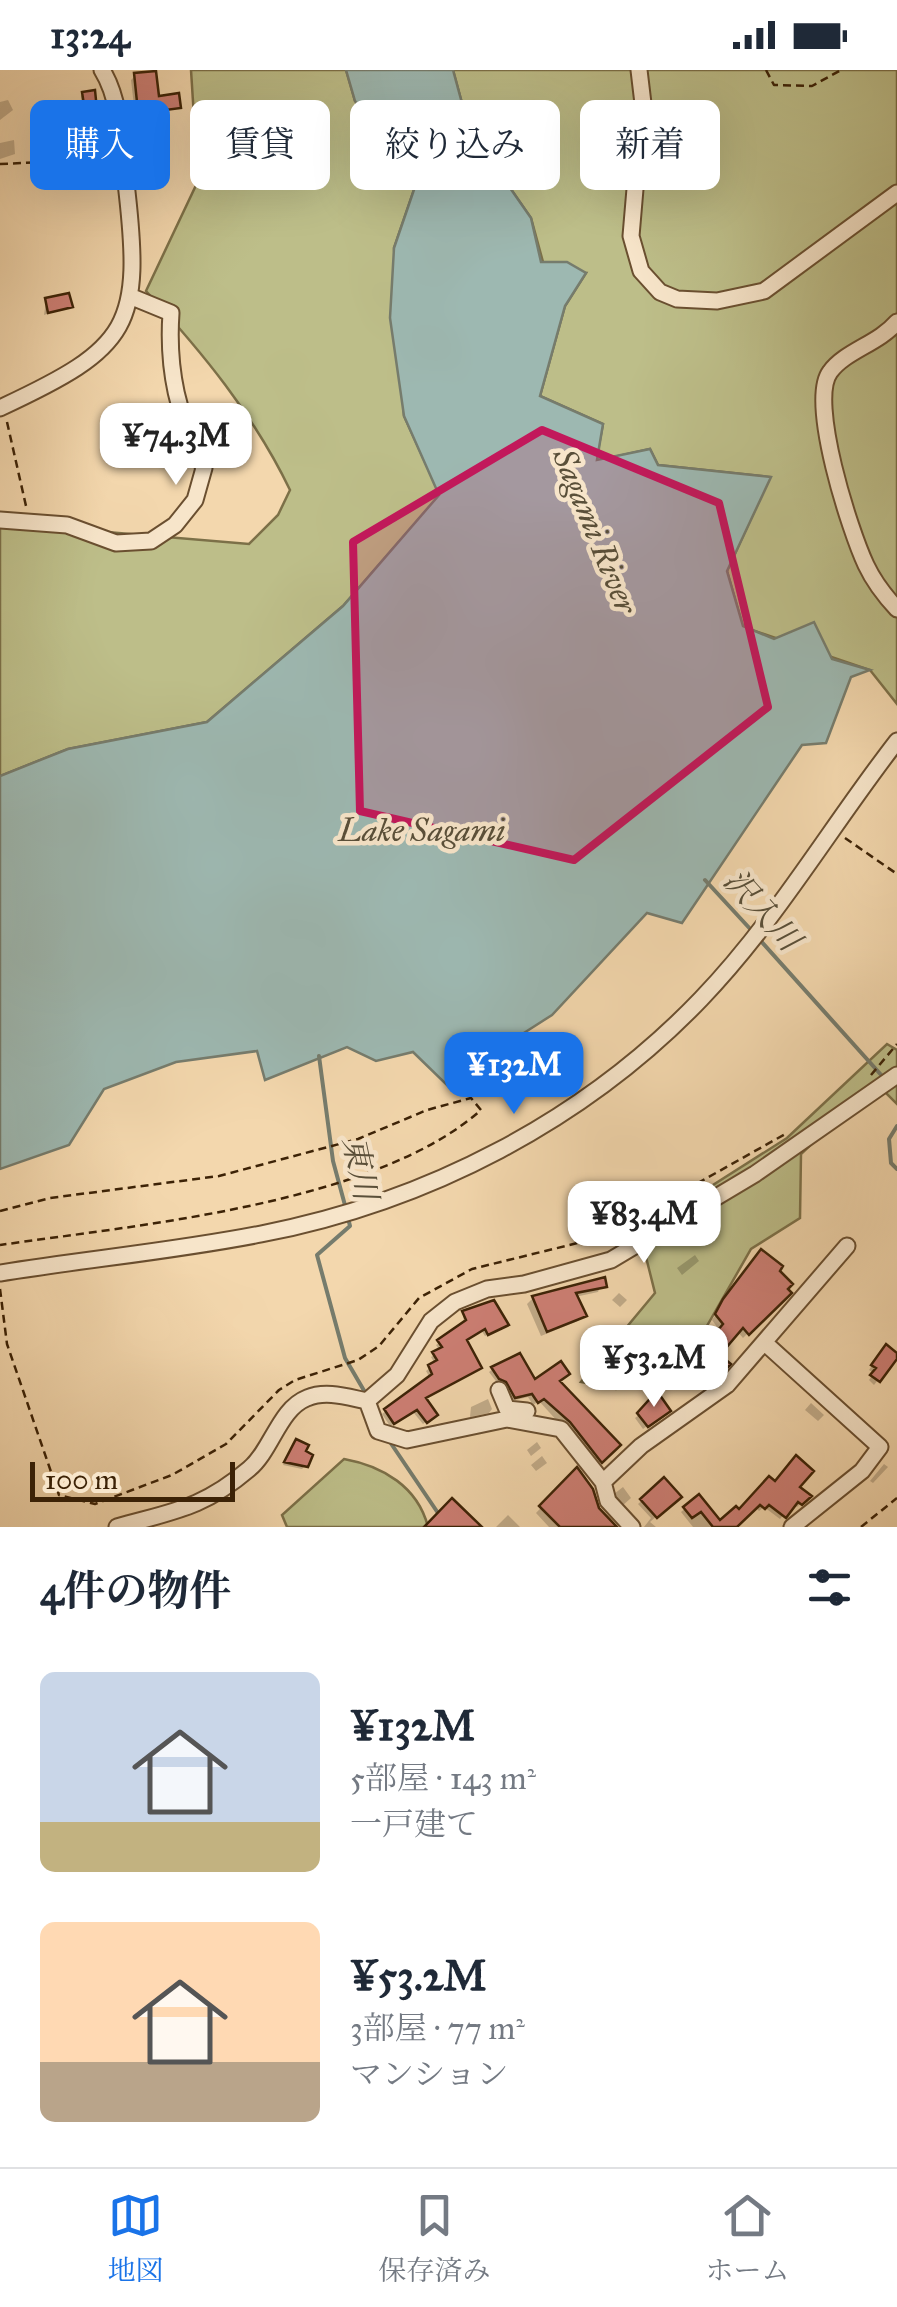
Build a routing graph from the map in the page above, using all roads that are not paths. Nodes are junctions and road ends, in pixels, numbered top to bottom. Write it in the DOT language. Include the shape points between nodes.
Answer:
graph roads {
  1 [pos="102,70"];
  2 [pos="639,70"];
  3 [pos="897,193"];
  4 [pos="132,298"];
  5 [pos="897,322"];
  6 [pos="2,407"];
  7 [pos="0,520"];
  8 [pos="897,609"];
  9 [pos="897,740"];
  10 [pos="897,1075"];
  11 [pos="847,1246"];
  12 [pos="0,1273"];
  13 [pos="765,1343"];
  14 [pos="499,1390"];
  15 [pos="368,1401"];
  16 [pos="539,1423"];
  17 [pos="603,1482"];
  18 [pos="117,1527"];
  19 [pos="632,1527"];
  20 [pos="792,1527"];
  1 -- 4 [label="street" via="123,158"];
  2 -- 3 [label="street" via="647,137 632,213 635,258 650,284 677,300 741,299 764,291"];
  4 -- 6 [label="street" via="103,351"];
  4 -- 7 [label="street" via="171,312 172,382 204,468 195,500 162,536 140,544 116,543 84,529"];
  5 -- 8 [label="street" via="827,375 820,402 861,554"];
  9 -- 12 [label="street" via="700,1000 602,1085 480,1161 420,1188 302,1225"];
  10 -- 15 [label="street" via="755,1174 611,1260 454,1302 431,1320 397,1375"];
  11 -- 13 [label="street"];
  13 -- 17 [label="street" via="727,1385"];
  13 -- 20 [label="street" via="880,1446 862,1471"];
  14 -- 16 [label="street" via="508,1409 532,1411"];
  15 -- 16 [label="street" via="378,1431 407,1440 507,1419"];
  15 -- 18 [label="street" via="309,1397 249,1469 206,1499 186,1511"];
  16 -- 17 [label="street" via="561,1430"];
  17 -- 19 [label="street" via="608,1502"];
}
